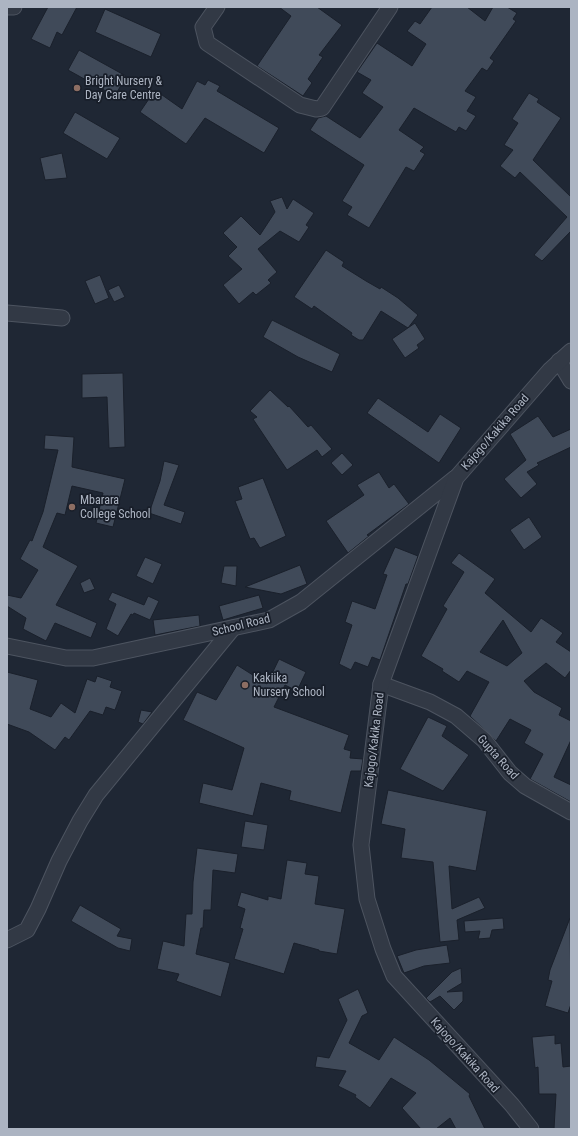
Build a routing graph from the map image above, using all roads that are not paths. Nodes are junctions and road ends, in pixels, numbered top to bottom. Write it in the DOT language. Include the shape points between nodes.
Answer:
graph roads {
  1 [pos="8,7"];
  2 [pos="14,7"];
  3 [pos="217,7"];
  4 [pos="390,7"];
  5 [pos="7,313"];
  6 [pos="62,318"];
  7 [pos="571,351"];
  8 [pos="559,361"];
  9 [pos="571,380"];
  10 [pos="456,478"];
  11 [pos="233,628"];
  12 [pos="7,646"];
  13 [pos="381,684"];
  14 [pos="571,812"];
  15 [pos="7,940"];
  16 [pos="531,1129"];
  1 -- 2 [label="street"];
  3 -- 4 [label="street" via="203,27 206,43 300,105 316,109 322,108"];
  5 -- 6 [label="street"];
  7 -- 8 [label="street, Kajogo/Kakika Road"];
  8 -- 9 [label="street"];
  8 -- 10 [label="street, Kajogo/Kakika Road"];
  10 -- 11 [label="street, School Road" via="301,602 269,620"];
  10 -- 13 [label="street, Kajogo/Kakika Road"];
  11 -- 12 [label="street, School Road" via="93,658 66,658"];
  11 -- 15 [label="street" via="96,795 59,861 27,930"];
  13 -- 14 [label="street, Gupta Road" via="430,702 456,716 484,740 510,773 525,786"];
  13 -- 16 [label="street, Kajogo/Kakika Road" via="361,846 367,899 382,949 394,976"];
}
